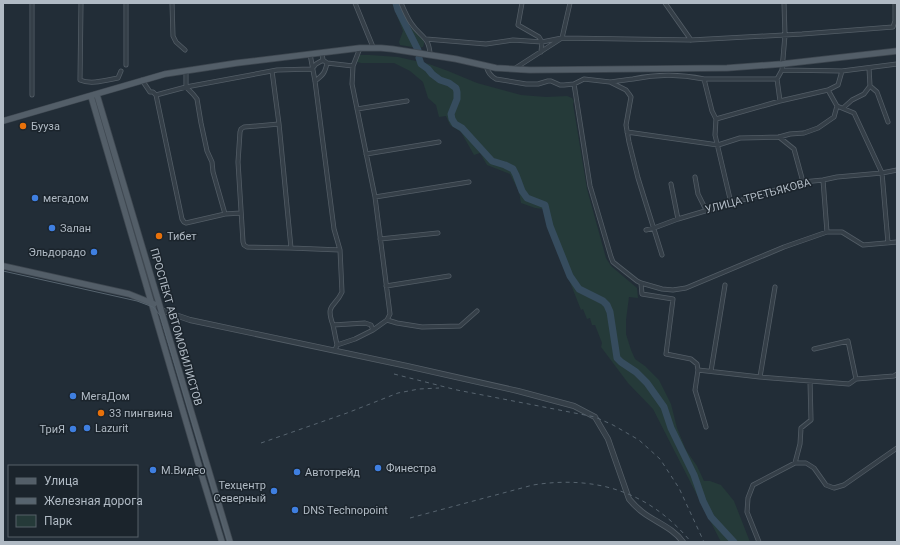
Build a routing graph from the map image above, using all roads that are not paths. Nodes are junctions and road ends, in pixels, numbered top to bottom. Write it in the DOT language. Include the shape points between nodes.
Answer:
graph roads {
  1 [pos="32,3"];
  2 [pos="81,3"];
  3 [pos="126,3"];
  4 [pos="172,3"];
  5 [pos="355,3"];
  6 [pos="401,3"];
  7 [pos="522,3"];
  8 [pos="570,3"];
  9 [pos="664,3"];
  10 [pos="784,3"];
  11 [pos="895,3"];
  12 [pos="895,27"];
  13 [pos="785,34"];
  14 [pos="562,38"];
  15 [pos="426,39"];
  16 [pos="691,40"];
  17 [pos="542,42"];
  18 [pos="373,47"];
  19 [pos="360,48"];
  20 [pos="185,50"];
  21 [pos="897,51"];
  22 [pos="541,52"];
  23 [pos="322,53"];
  24 [pos="310,54"];
  25 [pos="430,54"];
  26 [pos="323,60"];
  27 [pos="327,63"];
  28 [pos="897,64"];
  29 [pos="126,65"];
  30 [pos="353,66"];
  31 [pos="486,66"];
  32 [pos="782,67"];
  33 [pos="869,68"];
  34 [pos="312,69"];
  35 [pos="121,70"];
  36 [pos="513,70"];
  37 [pos="186,71"];
  38 [pos="272,71"];
  39 [pos="842,71"];
  40 [pos="777,79"];
  41 [pos="142,80"];
  42 [pos="704,80"];
  43 [pos="315,82"];
  44 [pos="610,82"];
  45 [pos="574,84"];
  46 [pos="870,86"];
  47 [pos="186,87"];
  48 [pos="828,90"];
  49 [pos="32,95"];
  50 [pos="94,95"];
  51 [pos="156,95"];
  52 [pos="407,101"];
  53 [pos="780,101"];
  54 [pos="837,106"];
  55 [pos="842,108"];
  56 [pos="357,109"];
  57 [pos="716,119"];
  58 [pos="3,121"];
  59 [pos="888,122"];
  60 [pos="279,124"];
  61 [pos="627,132"];
  62 [pos="779,137"];
  63 [pos="439,142"];
  64 [pos="718,145"];
  65 [pos="366,154"];
  66 [pos="897,170"];
  67 [pos="882,173"];
  68 [pos="695,177"];
  69 [pos="823,180"];
  70 [pos="469,182"];
  71 [pos="803,182"];
  72 [pos="671,184"];
  73 [pos="375,197"];
  74 [pos="731,203"];
  75 [pos="706,210"];
  76 [pos="241,213"];
  77 [pos="225,214"];
  78 [pos="678,218"];
  79 [pos="654,228"];
  80 [pos="646,230"];
  81 [pos="827,232"];
  82 [pos="438,233"];
  83 [pos="380,240"];
  84 [pos="897,242"];
  85 [pos="888,243"];
  86 [pos="291,248"];
  87 [pos="340,250"];
  88 [pos="662,255"];
  89 [pos="3,266"];
  90 [pos="449,276"];
  91 [pos="641,283"];
  92 [pos="725,285"];
  93 [pos="386,286"];
  94 [pos="775,287"];
  95 [pos="152,303"];
  96 [pos="161,310"];
  97 [pos="477,311"];
  98 [pos="387,320"];
  99 [pos="333,325"];
  100 [pos="373,330"];
  101 [pos="336,348"];
  102 [pos="814,349"];
  103 [pos="698,370"];
  104 [pos="711,371"];
  105 [pos="897,374"];
  106 [pos="760,377"];
  107 [pos="856,379"];
  108 [pos="810,381"];
  109 [pos="706,427"];
  110 [pos="897,448"];
  111 [pos="795,463"];
  112 [pos="222,542"];
  113 [pos="230,542"];
  114 [pos="683,542"];
  115 [pos="759,542"];
  1 -- 49 [label="street"];
  2 -- 35 [label="street" via="80,80 94,82 118,78"];
  3 -- 29 [label="street"];
  4 -- 20 [label="street" via="173,36"];
  5 -- 18 [label="street"];
  6 -- 15 [label="street" via="411,23"];
  7 -- 17 [label="street" via="518,25 539,37"];
  8 -- 14 [label="street"];
  9 -- 16 [label="street"];
  10 -- 13 [label="street"];
  11 -- 12 [label="street"];
  12 -- 13 [label="street"];
  13 -- 16 [label="street"];
  13 -- 32 [label="street"];
  14 -- 16 [label="street"];
  14 -- 17 [label="street"];
  14 -- 22 [label="street"];
  15 -- 17 [label="street" via="486,44 513,40"];
  15 -- 25 [label="street" via="430,46"];
  17 -- 22 [label="street"];
  18 -- 19 [label="main road"];
  18 -- 25 [label="main road"];
  19 -- 23 [label="main road"];
  19 -- 30 [label="street"];
  21 -- 32 [label="main road"];
  22 -- 36 [label="street"];
  23 -- 24 [label="main road"];
  23 -- 26 [label="street"];
  24 -- 34 [label="street"];
  24 -- 37 [label="main road"];
  25 -- 31 [label="main road"];
  26 -- 27 [label="street"];
  26 -- 34 [label="street"];
  27 -- 30 [label="street"];
  27 -- 43 [label="street" via="326,72"];
  28 -- 33 [label="street"];
  30 -- 56 [label="street" via="352,84"];
  31 -- 36 [label="main road"];
  31 -- 45 [label="street" via="488,72 496,78 526,84 551,81 560,85"];
  32 -- 36 [label="main road"];
  32 -- 39 [label="street"];
  32 -- 40 [label="street"];
  33 -- 39 [label="street"];
  33 -- 46 [label="street"];
  34 -- 38 [label="street"];
  34 -- 43 [label="street"];
  37 -- 41 [label="main road"];
  37 -- 47 [label="street"];
  38 -- 47 [label="street"];
  38 -- 60 [label="street"];
  39 -- 48 [label="street" via="838,85"];
  40 -- 42 [label="street"];
  40 -- 53 [label="street"];
  41 -- 50 [label="main road"];
  41 -- 51 [label="street" via="150,92"];
  42 -- 44 [label="street" via="672,75 642,76"];
  42 -- 57 [label="street"];
  43 -- 87 [label="street" via="334,229"];
  44 -- 45 [label="street" via="580,80"];
  44 -- 61 [label="street" via="626,90 631,97"];
  45 -- 91 [label="street" via="590,186 611,258"];
  46 -- 55 [label="street" via="864,94"];
  46 -- 59 [label="street" via="877,92"];
  47 -- 51 [label="street"];
  47 -- 77 [label="street" via="196,100"];
  48 -- 53 [label="street"];
  48 -- 54 [label="street"];
  50 -- 58 [label="main road"];
  50 -- 95 [label="main road, ПРОСПЕКТ АВТОМОБИЛИСТОВ"];
  50 -- 96 [label="main road, ПРОСПЕКТ АВТОМОБИЛИСТОВ"];
  51 -- 77 [label="street" via="184,222"];
  52 -- 56 [label="street"];
  53 -- 57 [label="street"];
  54 -- 55 [label="street"];
  54 -- 62 [label="street" via="834,117 818,128"];
  55 -- 67 [label="street" via="854,113"];
  56 -- 65 [label="street"];
  57 -- 64 [label="street" via="715,135"];
  60 -- 76 [label="street" via="241,129 238,162"];
  60 -- 86 [label="street"];
  61 -- 64 [label="street"];
  61 -- 79 [label="street"];
  62 -- 64 [label="street" via="740,138"];
  62 -- 71 [label="street" via="794,149"];
  63 -- 65 [label="street"];
  64 -- 74 [label="street"];
  65 -- 73 [label="street"];
  66 -- 67 [label="street, УЛИЦА ТРЕТЬЯКОВА"];
  67 -- 69 [label="street, УЛИЦА ТРЕТЬЯКОВА"];
  67 -- 85 [label="street"];
  68 -- 75 [label="street" via="698,194"];
  69 -- 71 [label="street, УЛИЦА ТРЕТЬЯКОВА"];
  69 -- 81 [label="street"];
  70 -- 73 [label="street"];
  71 -- 74 [label="street, УЛИЦА ТРЕТЬЯКОВА"];
  72 -- 78 [label="street"];
  73 -- 83 [label="street"];
  74 -- 75 [label="street, УЛИЦА ТРЕТЬЯКОВА"];
  75 -- 78 [label="street, УЛИЦА ТРЕТЬЯКОВА"];
  76 -- 77 [label="street"];
  76 -- 86 [label="street" via="243,242 247,247"];
  78 -- 79 [label="street, УЛИЦА ТРЕТЬЯКОВА"];
  79 -- 80 [label="street, УЛИЦА ТРЕТЬЯКОВА"];
  79 -- 88 [label="street"];
  81 -- 85 [label="street" via="842,232 863,245"];
  81 -- 91 [label="street" via="686,288 662,289"];
  82 -- 83 [label="street"];
  83 -- 93 [label="street"];
  84 -- 85 [label="street"];
  86 -- 87 [label="street"];
  87 -- 99 [label="street" via="342,292 331,308"];
  89 -- 95 [label="main road" via="129,294"];
  90 -- 93 [label="street"];
  91 -- 103 [label="street" via="642,294 673,299 666,354 691,359 697,364"];
  92 -- 104 [label="street"];
  93 -- 98 [label="street" via="390,314"];
  94 -- 106 [label="street"];
  95 -- 96 [label="main road"];
  95 -- 112 [label="main road, ПРОСПЕКТ АВТОМОБИЛИСТОВ"];
  96 -- 101 [label="street" via="190,320"];
  96 -- 113 [label="main road, ПРОСПЕКТ АВТОМОБИЛИСТОВ"];
  97 -- 98 [label="street" via="460,326 422,327"];
  98 -- 100 [label="street"];
  99 -- 100 [label="street" via="365,323"];
  99 -- 101 [label="street"];
  100 -- 101 [label="street"];
  101 -- 114 [label="street" via="518,391 574,406 595,417 608,439 629,499 634,506 678,535"];
  102 -- 107 [label="street" via="848,341"];
  103 -- 104 [label="street"];
  103 -- 109 [label="street" via="696,390"];
  104 -- 106 [label="street"];
  105 -- 107 [label="street"];
  106 -- 108 [label="street"];
  107 -- 108 [label="street" via="849,384"];
  108 -- 111 [label="street" via="811,420 801,428"];
  110 -- 111 [label="street" via="844,485 834,488 826,485 814,468 806,463"];
  111 -- 115 [label="street" via="753,485 748,498 747,512"];
}
